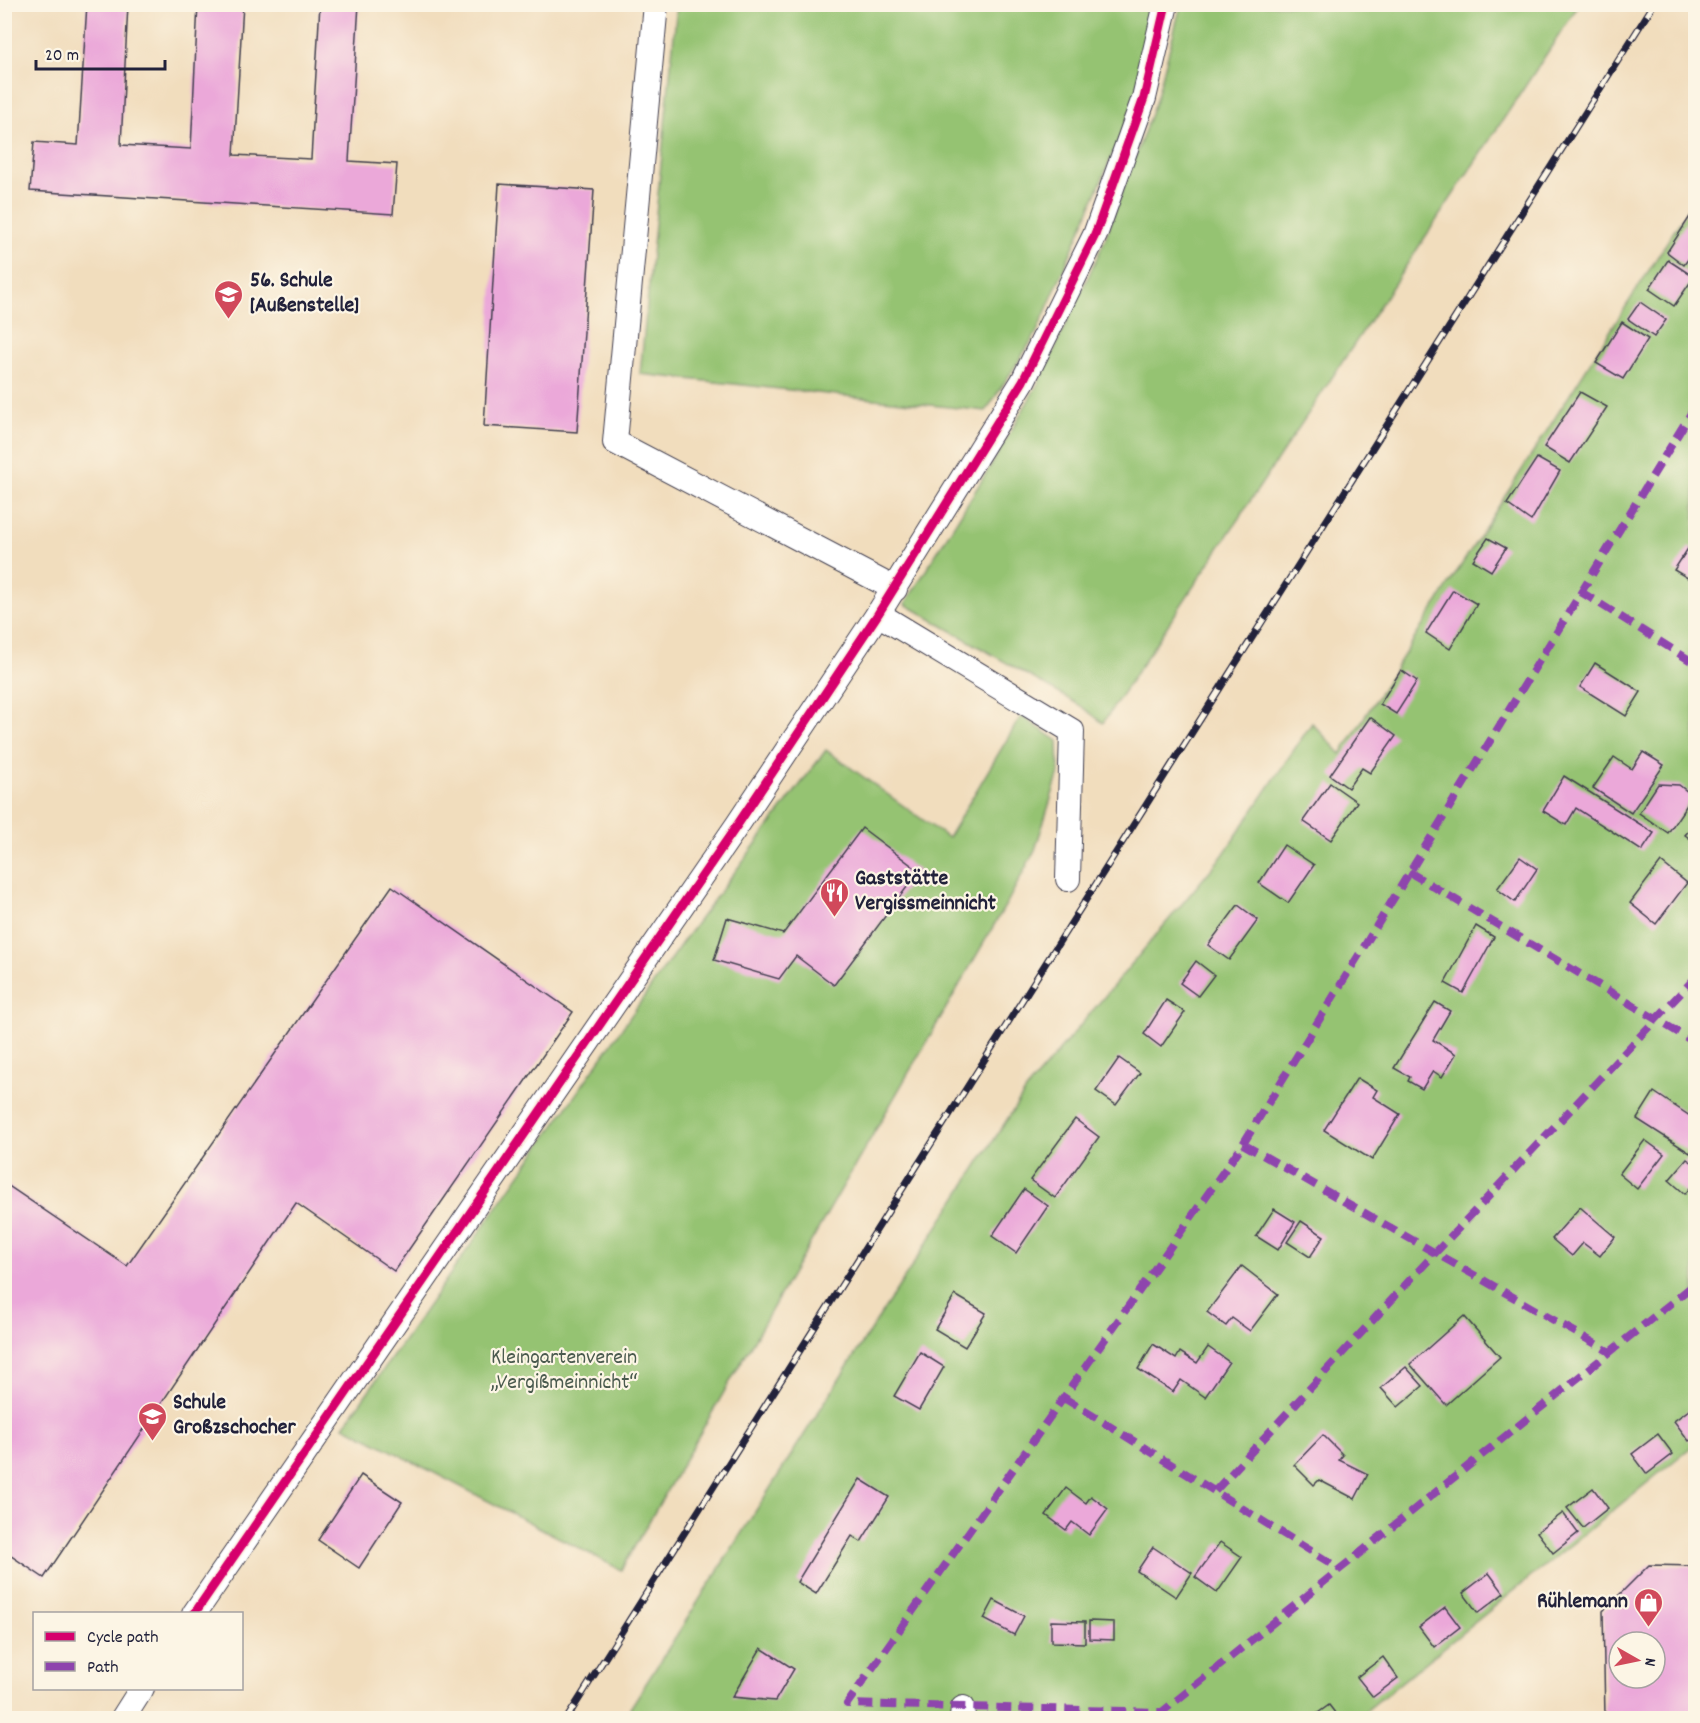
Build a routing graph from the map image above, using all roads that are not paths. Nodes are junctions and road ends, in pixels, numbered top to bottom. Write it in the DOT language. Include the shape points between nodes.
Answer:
graph roads {
  1 [pos="656,4"];
  2 [pos="1166,4"];
  3 [pos="895,589"];
  4 [pos="878,614"];
  5 [pos="1068,879"];
  6 [pos="195,1612"];
  7 [pos="141,1690"];
  8 [pos="123,1719"];
  1 -- 3 [label="lane" via="615,442"];
  2 -- 3 [label="lane" via="1144,98 1095,235 1023,381"];
  3 -- 4 [label="lane"];
  4 -- 5 [label="lane" via="1072,731"];
  4 -- 6 [label="lane"];
  7 -- 8 [label="lane"];
}
